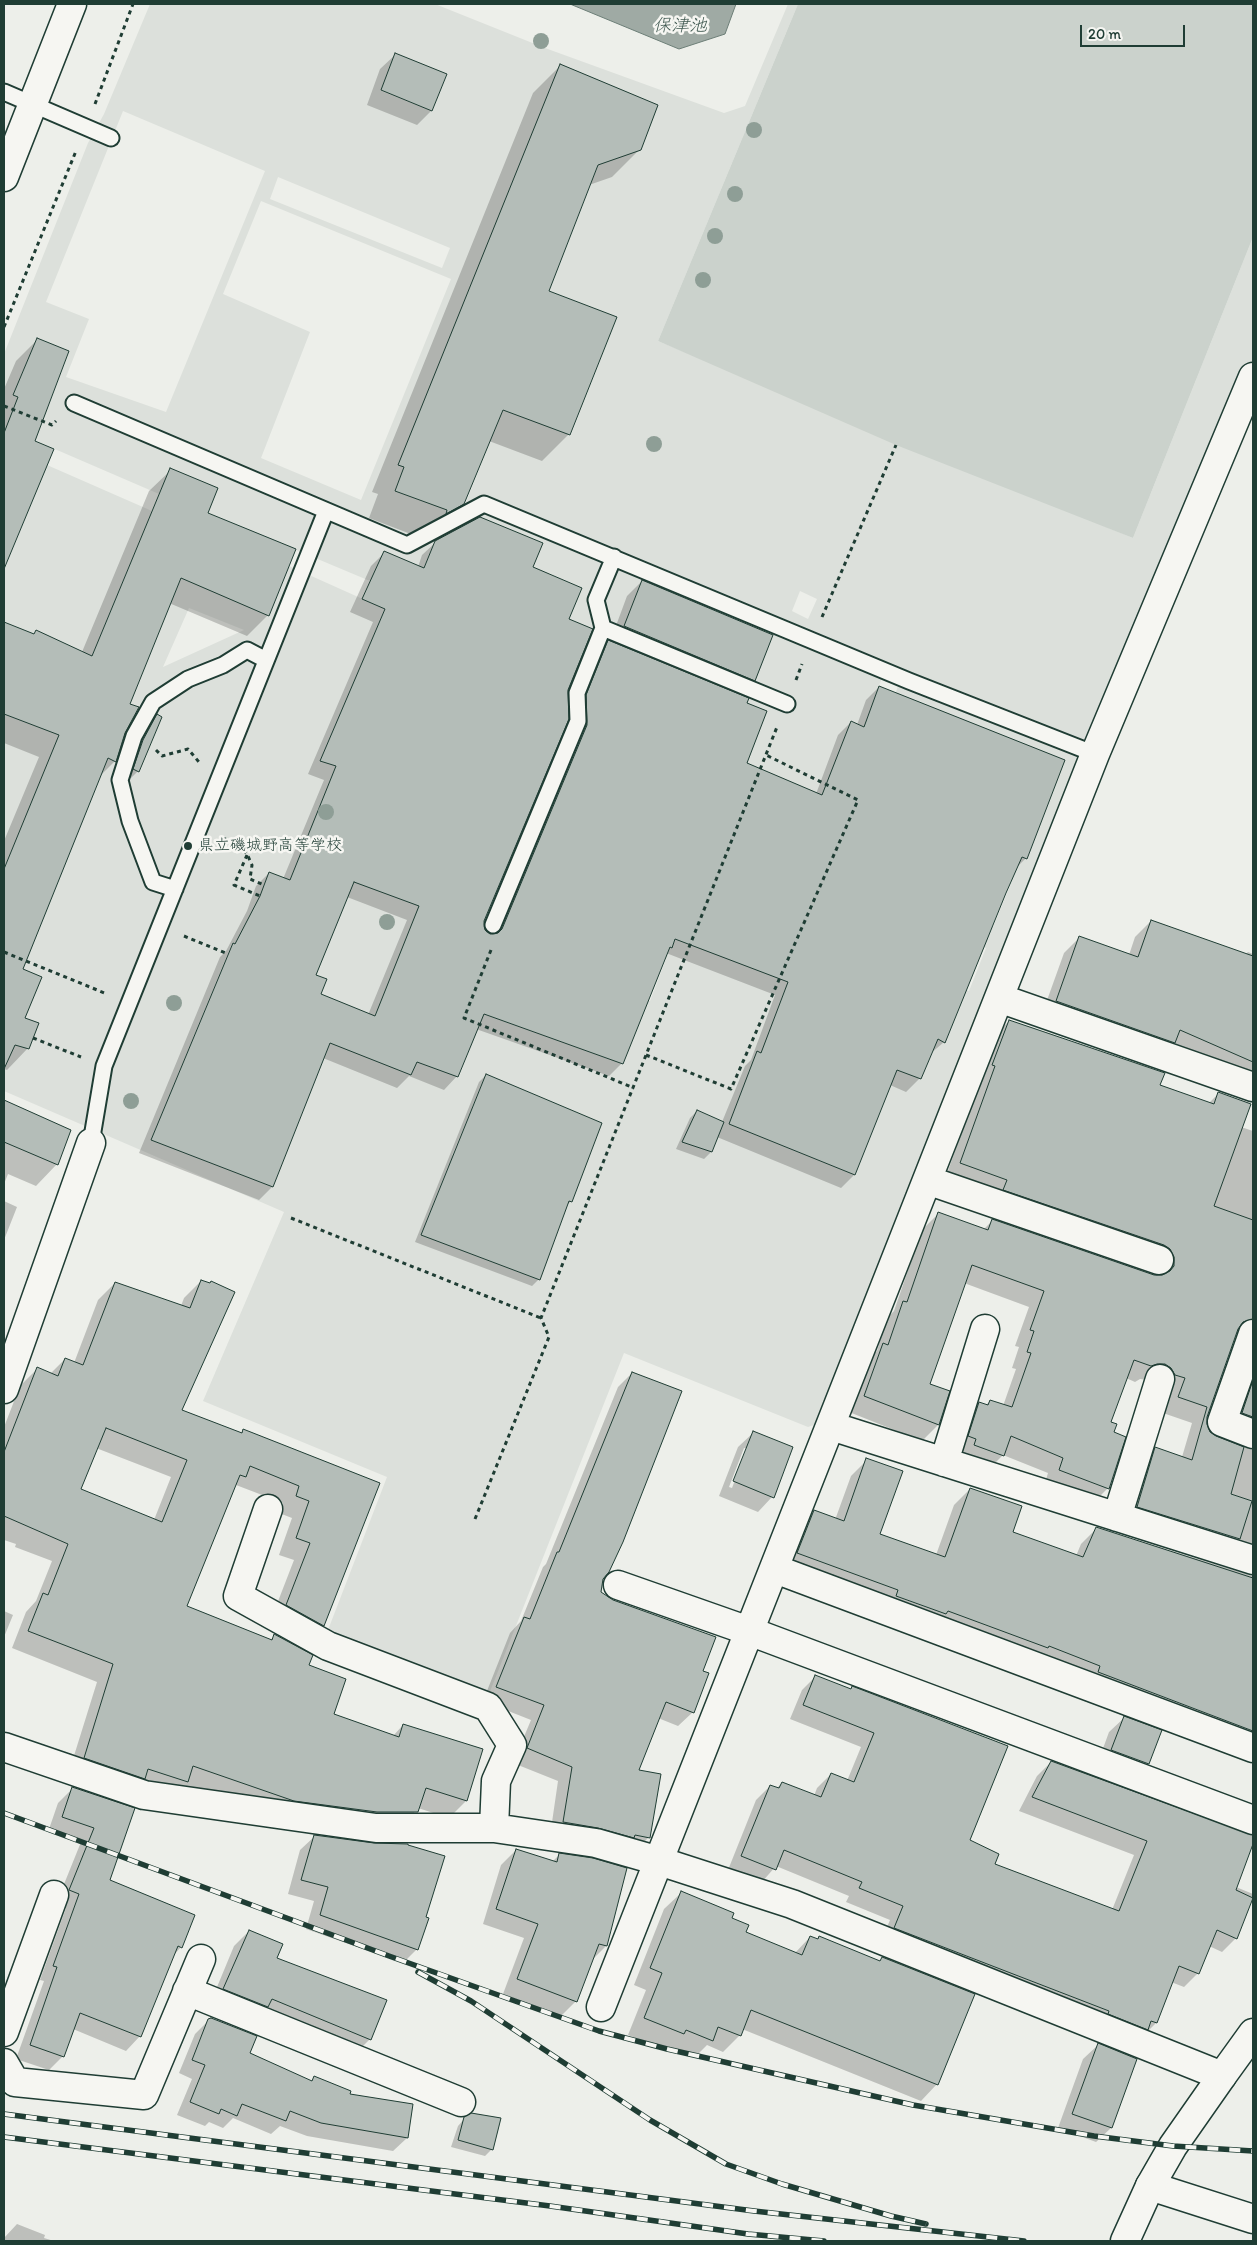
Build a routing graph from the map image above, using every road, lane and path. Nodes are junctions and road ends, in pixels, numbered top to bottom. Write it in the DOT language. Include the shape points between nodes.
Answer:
graph roads {
  1 [pos="72,4"];
  2 [pos="133,4"];
  3 [pos="4,92"];
  4 [pos="33,104"];
  5 [pos="86,127"];
  6 [pos="112,138"];
  7 [pos="4,177"];
  8 [pos="4,327"];
  9 [pos="1253,377"];
  10 [pos="74,403"];
  11 [pos="4,406"];
  12 [pos="896,445"];
  13 [pos="326,511"];
  14 [pos="614,557"];
  15 [pos="603,628"];
  16 [pos="812,640"];
  17 [pos="266,660"];
  18 [pos="787,704"];
  19 [pos="134,736"];
  20 [pos="1095,754"];
  21 [pos="766,755"];
  22 [pos="220,775"];
  23 [pos="200,827"];
  24 [pos="247,854"];
  25 [pos="264,885"];
  26 [pos="174,890"];
  27 [pos="260,896"];
  28 [pos="493,925"];
  29 [pos="160,927"];
  30 [pos="4,952"];
  31 [pos="228,954"];
  32 [pos="999,998"];
  33 [pos="130,1004"];
  34 [pos="33,1038"];
  35 [pos="646,1055"];
  36 [pos="104,1066"];
  37 [pos="1253,1087"];
  38 [pos="634,1088"];
  39 [pos="91,1143"];
  40 [pos="927,1180"];
  41 [pos="291,1218"];
  42 [pos="1159,1260"];
  43 [pos="541,1318"];
  44 [pos="985,1329"];
  45 [pos="1253,1334"];
  46 [pos="1160,1380"];
  47 [pos="4,1389"];
  48 [pos="831,1426"];
  49 [pos="1253,1434"];
  50 [pos="944,1462"];
  51 [pos="268,1509"];
  52 [pos="1117,1517"];
  53 [pos="475,1519"];
  54 [pos="1253,1560"];
  55 [pos="774,1569"];
  56 [pos="618,1585"];
  57 [pos="749,1631"];
  58 [pos="4,1747"];
  59 [pos="1253,1748"];
  60 [pos="1253,1820"];
  61 [pos="494,1828"];
  62 [pos="659,1861"];
  63 [pos="54,1895"];
  64 [pos="201,1958"];
  65 [pos="14,1976"];
  66 [pos="187,1991"];
  67 [pos="600,2007"];
  68 [pos="4,2032"];
  69 [pos="1253,2034"];
  70 [pos="4,2064"];
  71 [pos="1222,2076"];
  72 [pos="461,2102"];
  73 [pos="1150,2186"];
  74 [pos="1253,2219"];
  75 [pos="1125,2241"];
  1 -- 4 [label="street"];
  2 -- 5 [label="path"];
  3 -- 4 [label="lane"];
  4 -- 5 [label="lane"];
  4 -- 7 [label="street"];
  5 -- 6 [label="lane"];
  5 -- 8 [label="path"];
  9 -- 20 [label="street"];
  10 -- 11 [label="path" via="52,425"];
  10 -- 13 [label="lane"];
  12 -- 16 [label="path"];
  13 -- 14 [label="lane" via="407,545 484,504"];
  13 -- 17 [label="lane"];
  14 -- 15 [label="lane" via="596,600"];
  14 -- 16 [label="lane"];
  15 -- 18 [label="lane"];
  15 -- 28 [label="lane" via="577,692 578,721"];
  16 -- 18 [label="path"];
  16 -- 20 [label="lane"];
  17 -- 19 [label="lane" via="247,650 224,665 188,679 153,702"];
  17 -- 22 [label="lane"];
  18 -- 21 [label="path"];
  19 -- 22 [label="path" via="145,739 162,756 188,749 205,769"];
  19 -- 26 [label="lane" via="120,780 130,821 153,882"];
  20 -- 32 [label="street"];
  21 -- 35 [label="path"];
  21 -- 35 [label="path" via="858,800 731,1089"];
  22 -- 23 [label="lane"];
  23 -- 24 [label="path" via="238,845"];
  23 -- 26 [label="lane"];
  24 -- 25 [label="path" via="252,865 250,879"];
  24 -- 27 [label="path" via="234,885"];
  26 -- 29 [label="lane"];
  28 -- 38 [label="path" via="493,944 464,1018"];
  29 -- 31 [label="path"];
  29 -- 33 [label="lane"];
  30 -- 33 [label="path"];
  32 -- 37 [label="street"];
  32 -- 40 [label="street"];
  33 -- 36 [label="lane"];
  34 -- 36 [label="path"];
  35 -- 38 [label="path"];
  36 -- 39 [label="lane"];
  38 -- 43 [label="path"];
  39 -- 47 [label="street"];
  40 -- 42 [label="street"];
  40 -- 48 [label="street"];
  41 -- 43 [label="path"];
  43 -- 53 [label="path" via="549,1337"];
  44 -- 50 [label="street"];
  45 -- 49 [label="street" via="1222,1422"];
  46 -- 52 [label="street"];
  48 -- 50 [label="street"];
  48 -- 55 [label="street"];
  50 -- 52 [label="street"];
  51 -- 61 [label="street" via="238,1596 328,1646 488,1707 512,1745 496,1781"];
  52 -- 54 [label="street"];
  55 -- 57 [label="street"];
  55 -- 59 [label="street"];
  56 -- 57 [label="street"];
  57 -- 60 [label="street"];
  57 -- 62 [label="street"];
  58 -- 61 [label="street" via="144,1795 376,1828"];
  61 -- 62 [label="street" via="596,1843"];
  62 -- 67 [label="street"];
  62 -- 71 [label="street" via="792,1904"];
  63 -- 65 [label="street"];
  64 -- 66 [label="street"];
  65 -- 68 [label="street"];
  66 -- 70 [label="street" via="144,2095 15,2082"];
  66 -- 72 [label="street"];
  69 -- 71 [label="street"];
  71 -- 73 [label="street" via="1172,2146"];
  73 -- 74 [label="street"];
  73 -- 75 [label="street"];
}
